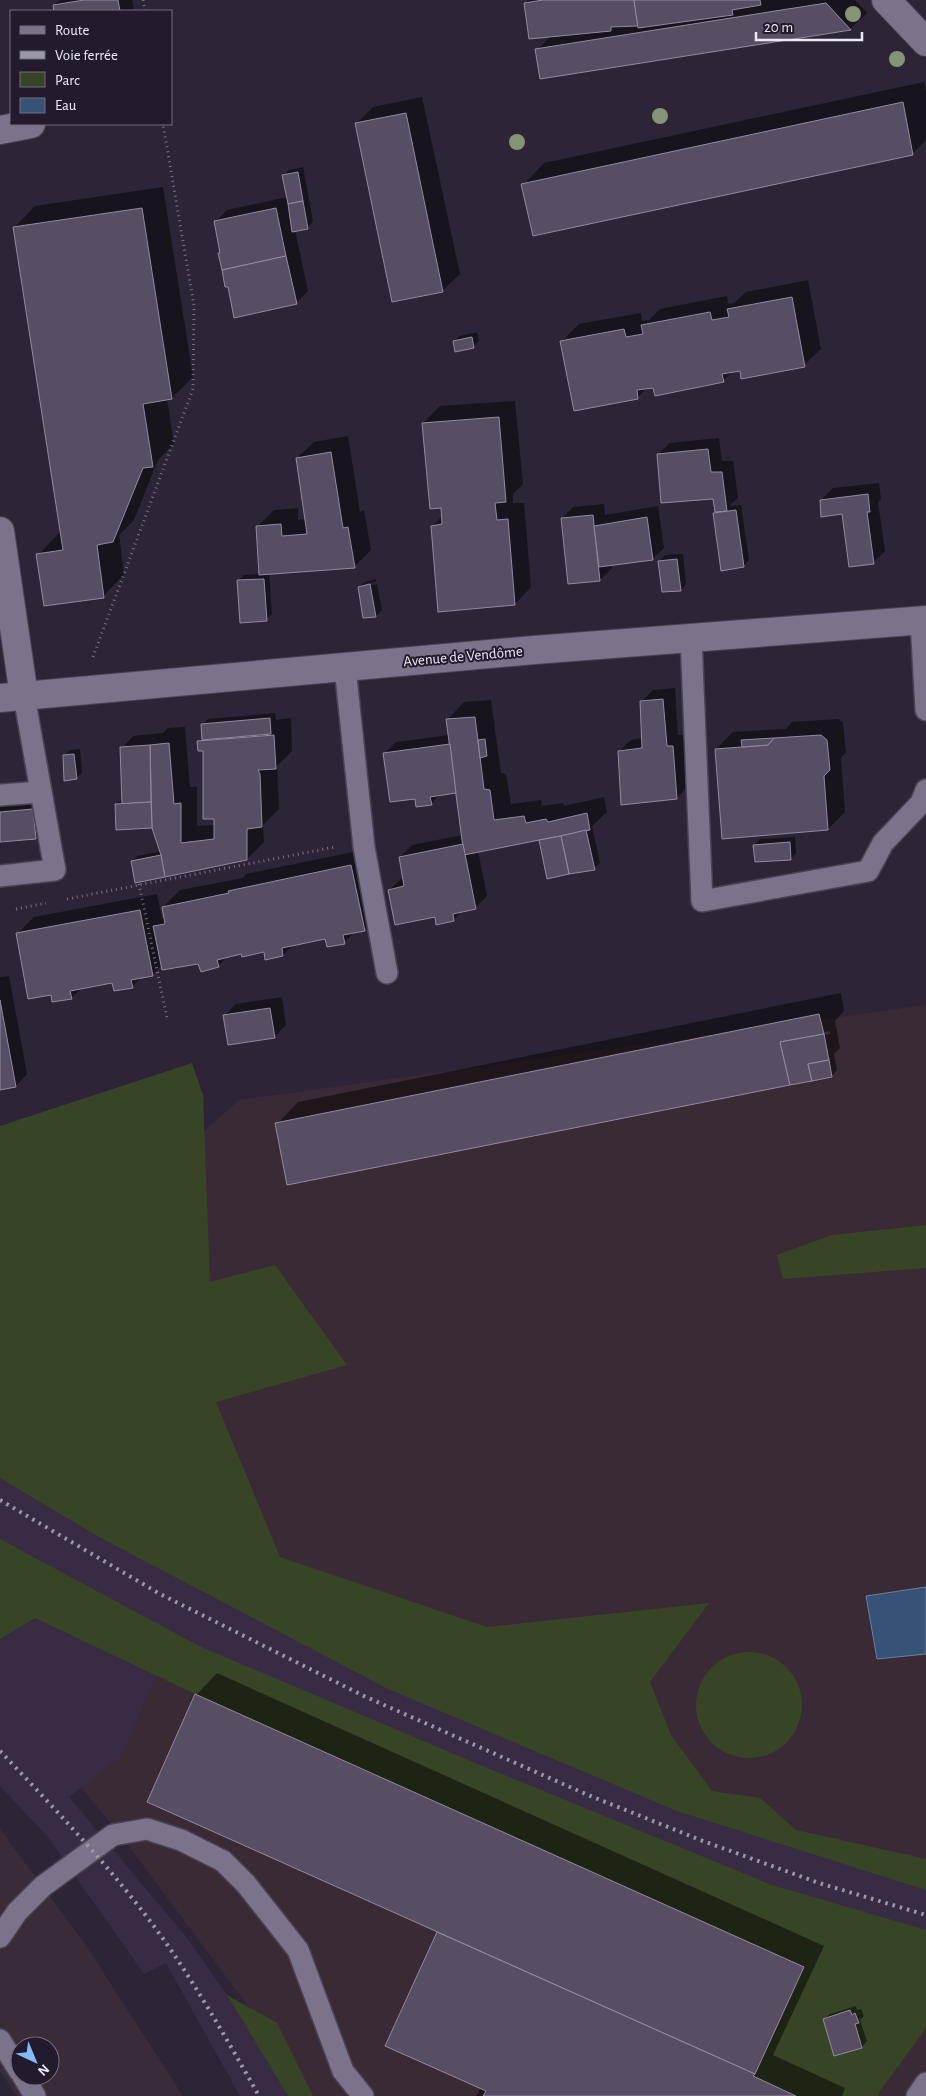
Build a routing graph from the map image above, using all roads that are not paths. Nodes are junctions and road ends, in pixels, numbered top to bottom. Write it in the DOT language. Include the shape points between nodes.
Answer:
graph roads {
  1 [pos="886,0"];
  2 [pos="926,42"];
  3 [pos="26,125"];
  4 [pos="0,130"];
  5 [pos="0,531"];
  6 [pos="923,620"];
  7 [pos="691,638"];
  8 [pos="344,667"];
  9 [pos="12,697"];
  10 [pos="926,710"];
  11 [pos="926,790"];
  12 [pos="41,792"];
  13 [pos="0,795"];
  14 [pos="0,876"];
  15 [pos="388,973"];
  16 [pos="0,1937"];
  17 [pos="0,2040"];
  18 [pos="10,2056"];
  19 [pos="926,2083"];
  20 [pos="363,2096"];
  21 [pos="917,2096"];
  1 -- 2 [label="main road"];
  3 -- 4 [label="main road"];
  5 -- 9 [label="main road"];
  6 -- 7 [label="main road, Avenue de Vendôme"];
  6 -- 10 [label="lane"];
  7 -- 8 [label="main road, Avenue de Vendôme"];
  7 -- 11 [label="lane" via="702,901 868,871 883,843 920,803"];
  8 -- 9 [label="main road, Avenue de Vendôme"];
  8 -- 15 [label="lane" via="363,842"];
  9 -- 12 [label="lane"];
  12 -- 13 [label="lane"];
  12 -- 14 [label="lane" via="55,870"];
  16 -- 20 [label="lane" via="17,1912 43,1886 113,1835 147,1829 181,1840 223,1861 246,1884 298,1950 343,2071"];
  17 -- 18 [label="lane"];
  19 -- 21 [label="lane"];
}
